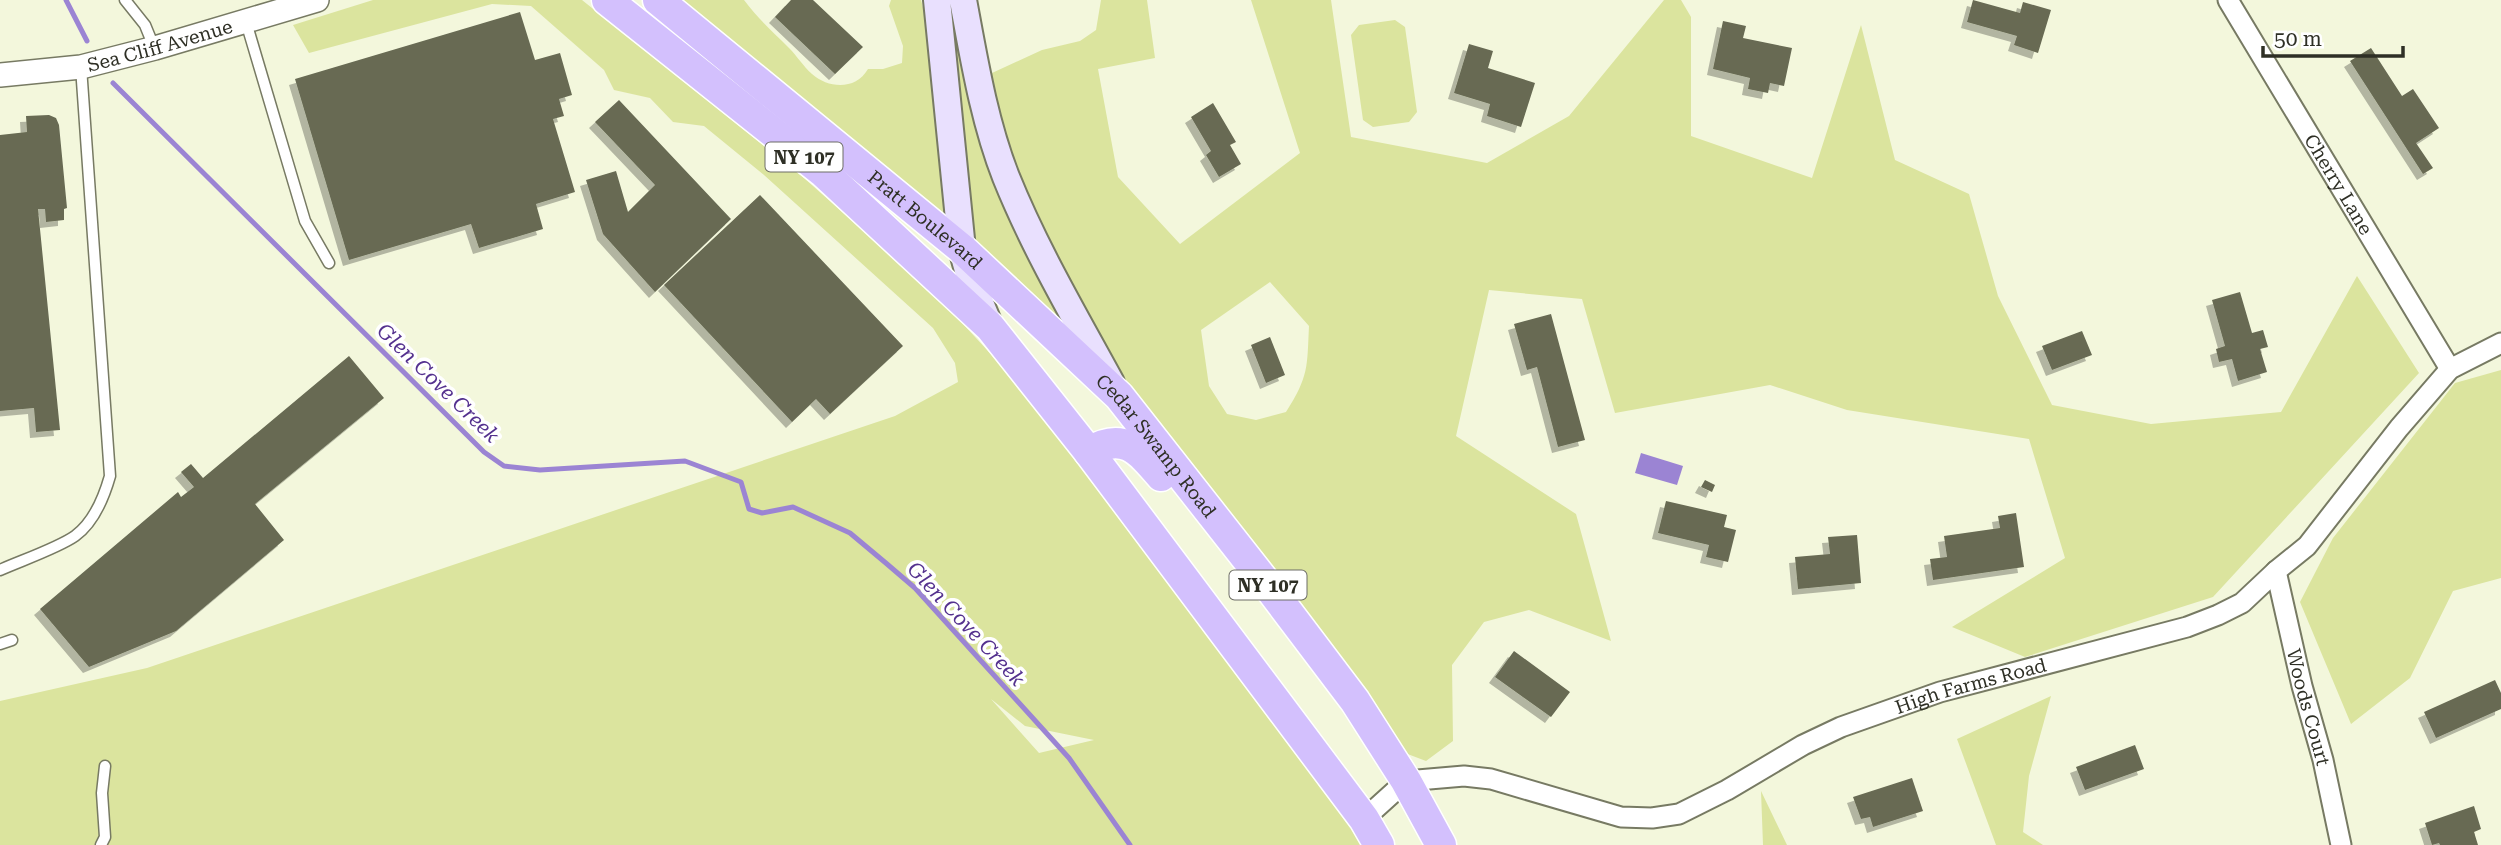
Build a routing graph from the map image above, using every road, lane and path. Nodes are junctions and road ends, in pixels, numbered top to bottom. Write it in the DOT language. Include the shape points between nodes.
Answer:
graph roads {
  1 [pos="125,0"];
  2 [pos="317,0"];
  3 [pos="607,0"];
  4 [pos="658,0"];
  5 [pos="937,0"];
  6 [pos="964,0"];
  7 [pos="2228,0"];
  8 [pos="290,4"];
  9 [pos="246,21"];
  10 [pos="155,48"];
  11 [pos="81,67"];
  12 [pos="0,75"];
  13 [pos="962,249"];
  14 [pos="329,264"];
  15 [pos="990,327"];
  16 [pos="2501,344"];
  17 [pos="2450,369"];
  18 [pos="1119,396"];
  19 [pos="1088,452"];
  20 [pos="0,570"];
  21 [pos="2276,571"];
  22 [pos="1279,600"];
  23 [pos="12,640"];
  24 [pos="0,644"];
  25 [pos="105,766"];
  26 [pos="1406,781"];
  27 [pos="1364,819"];
  28 [pos="101,845"];
  29 [pos="1379,845"];
  30 [pos="1441,845"];
  31 [pos="2341,845"];
  1 -- 10 [label="lane" via="145,25"];
  2 -- 8 [label="street, Sea Cliff Avenue"];
  3 -- 15 [label="main road, Pratt Boulevard / NY 107" via="823,172"];
  4 -- 13 [label="main road, Pratt Boulevard / NY 107"];
  5 -- 13 [label="main road"];
  6 -- 18 [label="main road, Cedar Swamp Road" via="1005,175 1041,255"];
  7 -- 17 [label="street, Cherry Lane"];
  8 -- 9 [label="street, Sea Cliff Avenue"];
  9 -- 10 [label="street, Sea Cliff Avenue"];
  9 -- 14 [label="lane" via="305,221"];
  10 -- 11 [label="street, Sea Cliff Avenue"];
  11 -- 12 [label="street, Sea Cliff Avenue"];
  11 -- 20 [label="lane" via="110,476 104,496 76,536"];
  13 -- 15 [label="main road"];
  13 -- 18 [label="main road, Pratt Boulevard / NY 107"];
  15 -- 19 [label="main road, NY 107"];
  16 -- 17 [label="street, High Farms Road"];
  17 -- 21 [label="street, High Farms Road" via="2307,545"];
  18 -- 22 [label="main road, Cedar Swamp Road / NY 107"];
  19 -- 22 [label="main road" via="1111,442 1140,452 1218,547"];
  19 -- 27 [label="main road, NY 107"];
  21 -- 26 [label="street, High Farms Road" via="2242,603 2187,627 1940,692 1841,727 1679,814 1621,817 1491,779 1464,776"];
  21 -- 31 [label="street, Woods Court"];
  22 -- 26 [label="main road, Cedar Swamp Road / NY 107" via="1355,701"];
  23 -- 24 [label="lane"];
  25 -- 28 [label="lane" via="105,837"];
  26 -- 27 [label="street"];
  26 -- 30 [label="main road, Cedar Swamp Road / NY 107"];
  27 -- 29 [label="main road, NY 107"];
}
